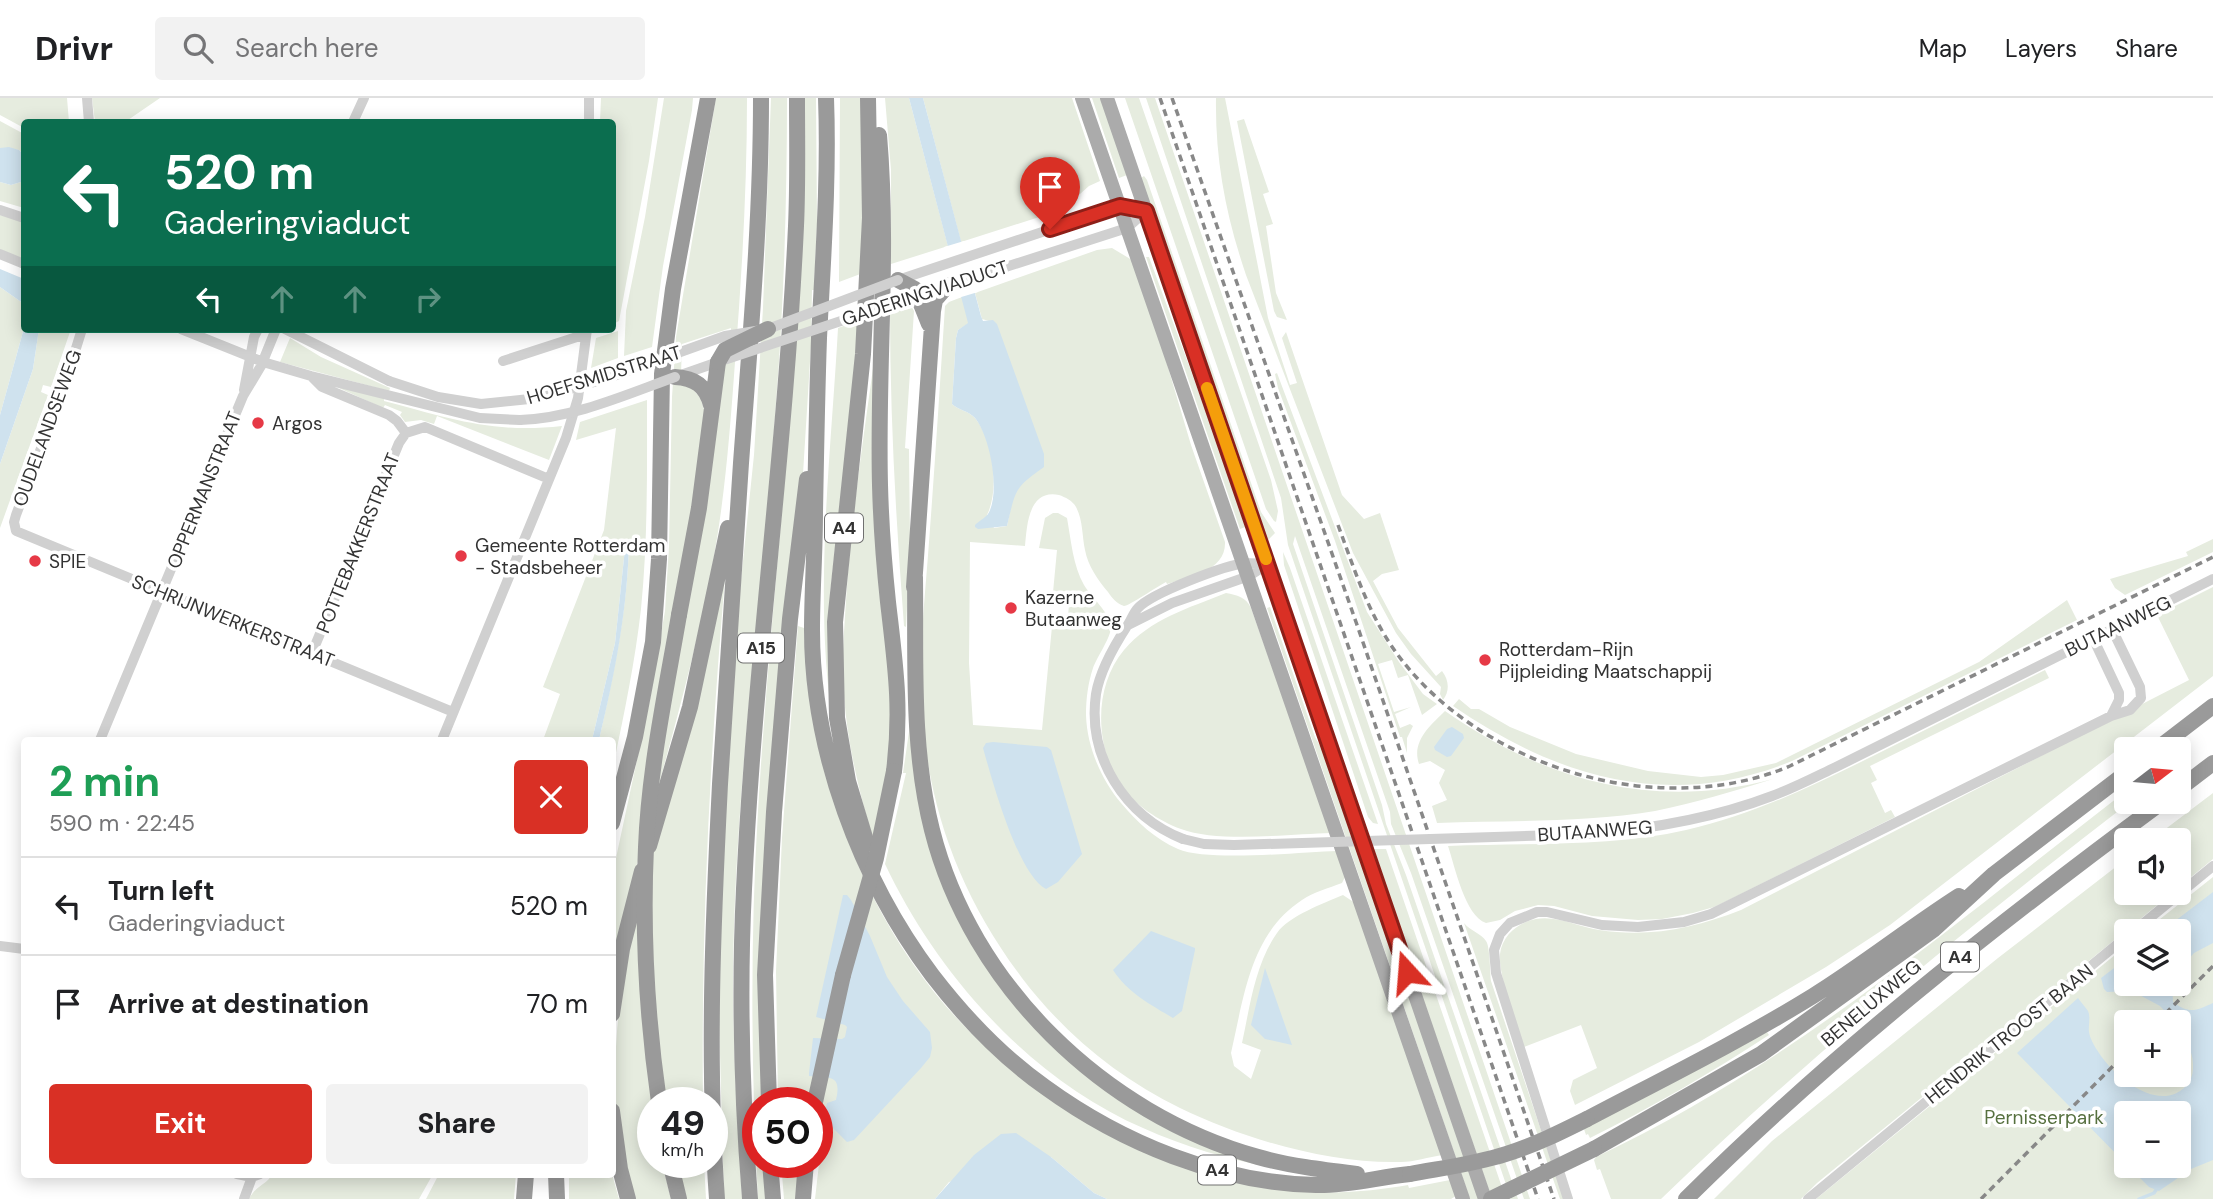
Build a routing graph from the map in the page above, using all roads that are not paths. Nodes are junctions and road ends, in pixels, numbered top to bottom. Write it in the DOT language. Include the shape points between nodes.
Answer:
graph roads {
  1 [pos="87,98"];
  2 [pos="364,98"];
  3 [pos="589,98"];
  4 [pos="708,98"];
  5 [pos="761,98"];
  6 [pos="797,98"];
  7 [pos="826,98"];
  8 [pos="868,98"];
  9 [pos="876,98"];
  10 [pos="1082,98"];
  11 [pos="1107,98"];
  12 [pos="89,119"];
  13 [pos="354,119"];
  14 [pos="589,119"];
  15 [pos="1120,206"];
  16 [pos="0,210"];
  17 [pos="1146,211"];
  18 [pos="21,217"];
  19 [pos="1127,228"];
  20 [pos="0,254"];
  21 [pos="21,263"];
  22 [pos="898,280"];
  23 [pos="948,285"];
  24 [pos="919,295"];
  25 [pos="768,329"];
  26 [pos="931,330"];
  27 [pos="81,333"];
  28 [pos="191,333"];
  29 [pos="257,333"];
  30 [pos="274,333"];
  31 [pos="293,333"];
  32 [pos="584,333"];
  33 [pos="587,333"];
  34 [pos="250,357"];
  35 [pos="503,361"];
  36 [pos="263,362"];
  37 [pos="718,362"];
  38 [pos="311,376"];
  39 [pos="676,377"];
  40 [pos="817,390"];
  41 [pos="243,396"];
  42 [pos="712,411"];
  43 [pos="406,433"];
  44 [pos="741,464"];
  45 [pos="549,479"];
  46 [pos="14,528"];
  47 [pos="1267,564"];
  48 [pos="1247,570"];
  49 [pos="915,577"];
  50 [pos="2213,579"];
  51 [pos="162,592"];
  52 [pos="1138,614"];
  53 [pos="2112,629"];
  54 [pos="2093,638"];
  55 [pos="312,653"];
  56 [pos="2213,706"];
  57 [pos="453,712"];
  58 [pos="2111,716"];
  59 [pos="101,737"];
  60 [pos="443,737"];
  61 [pos="2173,737"];
  62 [pos="895,763"];
  63 [pos="2213,763"];
  64 [pos="2191,780"];
  65 [pos="2114,781"];
  66 [pos="616,810"];
  67 [pos="2146,814"];
  68 [pos="2213,866"];
  69 [pos="1994,874"];
  70 [pos="2149,919"];
  71 [pos="0,946"];
  72 [pos="910,946"];
  73 [pos="2114,947"];
  74 [pos="21,949"];
  75 [pos="616,988"];
  76 [pos="657,1087"];
  77 [pos="769,1087"];
  78 [pos="818,1087"];
  79 [pos="616,1140"];
  80 [pos="255,1178"];
  81 [pos="526,1178"];
  82 [pos="556,1178"];
  83 [pos="674,1178"];
  84 [pos="772,1178"];
  85 [pos="805,1178"];
  86 [pos="1378,1178"];
  87 [pos="244,1199"];
  88 [pos="524,1199"];
  89 [pos="557,1199"];
  90 [pos="628,1199"];
  91 [pos="679,1199"];
  92 [pos="717,1199"];
  93 [pos="750,1199"];
  94 [pos="773,1199"];
  95 [pos="803,1199"];
  96 [pos="1463,1199"];
  97 [pos="1485,1199"];
  98 [pos="1490,1199"];
  99 [pos="1568,1199"];
  100 [pos="1686,1199"];
  101 [pos="1808,1199"];
  1 -- 12 [label="street"];
  2 -- 13 [label="street"];
  3 -- 14 [label="street"];
  4 -- 66 [label="highway" via="662,374 653,642"];
  5 -- 44 [label="highway, A15" via="756,280"];
  6 -- 93 [label="highway, A15" via="790,322 743,891"];
  7 -- 40 [label="highway, A15" via="828,155"];
  8 -- 72 [label="highway, A4" via="870,218 863,354 835,622 837,718 848,781 867,844"];
  9 -- 62 [label="highway" via="883,186 880,488 899,701"];
  10 -- 15 [label="main road"];
  11 -- 17 [label="main road"];
  15 -- 17 [label="street, GADERINGVIADUCT"];
  15 -- 19 [label="main road"];
  15 -- 22 [label="street, GADERINGVIADUCT"];
  16 -- 18 [label="street"];
  17 -- 19 [label="street, GADERINGVIADUCT"];
  17 -- 47 [label="main road"];
  19 -- 23 [label="street, GADERINGVIADUCT"];
  19 -- 48 [label="main road"];
  20 -- 21 [label="street"];
  22 -- 24 [label="highway"];
  22 -- 25 [label="street, GADERINGVIADUCT, bridge"];
  23 -- 24 [label="street, GADERINGVIADUCT"];
  23 -- 26 [label="highway, A4" via="934,300"];
  24 -- 26 [label="highway, A4"];
  24 -- 37 [label="street, GADERINGVIADUCT, bridge"];
  25 -- 31 [label="street, HOEFSMIDSTRAAT, bridge" via="724,336 565,391 481,404 389,381"];
  25 -- 37 [label="highway, bridge" via="725,350"];
  26 -- 49 [label="highway, A4"];
  27 -- 46 [label="street, OUDELANDSEWEG"];
  28 -- 34 [label="street, HOEFSMIDSTRAAT"];
  29 -- 34 [label="street, OPPERMANSTRAAT"];
  30 -- 36 [label="street, OPPERMANSTRAAT"];
  32 -- 35 [label="street"];
  33 -- 45 [label="street" via="578,398"];
  34 -- 36 [label="street, HOEFSMIDSTRAAT"];
  34 -- 41 [label="street, OPPERMANSTRAAT"];
  36 -- 38 [label="street, HOEFSMIDSTRAAT"];
  36 -- 41 [label="street, OPPERMANSTRAAT"];
  37 -- 39 [label="street, HOEFSMIDSTRAAT"];
  37 -- 42 [label="highway"];
  38 -- 39 [label="street, HOEFSMIDSTRAAT, bridge" via="480,418 544,419"];
  38 -- 43 [label="street, HOEFSMIDSTRAAT" via="322,387 389,415"];
  39 -- 42 [label="highway" via="705,389"];
  40 -- 72 [label="highway, A4" via="812,632 823,727 847,819 882,900"];
  40 -- 77 [label="highway, A15" via="790,619 774,812 765,975"];
  41 -- 51 [label="street, OPPERMANSTRAAT"];
  42 -- 76 [label="highway, bridge" via="657,740 646,845 645,960"];
  43 -- 45 [label="street" via="425,428"];
  43 -- 55 [label="street, POTTEBAKKERSTRAAT"];
  44 -- 75 [label="highway, A15" via="690,707 640,878"];
  44 -- 92 [label="highway, A15" via="715,887 712,1038"];
  45 -- 57 [label="street"];
  46 -- 51 [label="street, SCHRIJNWERKERSTRAAT"];
  47 -- 48 [label="street, BUTAANWEG"];
  47 -- 97 [label="main road"];
  48 -- 52 [label="street, BUTAANWEG"];
  48 -- 52 [label="street, BUTAANWEG" via="1167,588"];
  48 -- 96 [label="main road"];
  49 -- 62 [label="highway" via="907,708"];
  49 -- 86 [label="highway, A4" via="918,743 932,829 968,925 1029,1012 1112,1087 1186,1130 1257,1156"];
  50 -- 53 [label="street, BUTAANWEG"];
  51 -- 55 [label="street, SCHRIJNWERKERSTRAAT"];
  51 -- 59 [label="street, OPPERMANSTRAAT"];
  52 -- 54 [label="street, BUTAANWEG, bridge" via="1107,660 1096,692 1095,723 1102,757 1131,805 1158,827 1183,839 1226,845 1588,834 1683,822 1773,796"];
  53 -- 54 [label="street, BUTAANWEG"];
  53 -- 58 [label="street" via="2141,698 2130,710"];
  54 -- 58 [label="street" via="2119,694"];
  55 -- 57 [label="street, SCHRIJNWERKERSTRAAT"];
  56 -- 61 [label="highway"];
  57 -- 60 [label="street"];
  58 -- 99 [label="street" via="1711,914 1663,926 1637,927 1537,912 1503,929 1494,950 1496,973"];
  62 -- 78 [label="highway, bridge"];
  63 -- 64 [label="highway"];
  65 -- 69 [label="highway, A4"];
  67 -- 100 [label="highway, BENELUXWEG / A4" via="1933,978 1803,1088"];
  68 -- 70 [label="street"];
  69 -- 86 [label="highway, A4, bridge" via="1812,997 1587,1119 1508,1154"];
  69 -- 98 [label="highway, A4, bridge" via="1933,930 1762,1054 1594,1149"];
  71 -- 74 [label="street"];
  72 -- 86 [label="highway, A4" via="992,1045 1069,1105 1124,1135 1217,1170 1271,1181 1318,1185"];
  73 -- 101 [label="street, HENDRIK TROOST BAAN"];
  79 -- 90 [label="highway"];
  80 -- 87 [label="street"];
  81 -- 88 [label="highway"];
  82 -- 89 [label="highway"];
  83 -- 91 [label="highway"];
  84 -- 94 [label="highway"];
  85 -- 95 [label="highway"];
}
